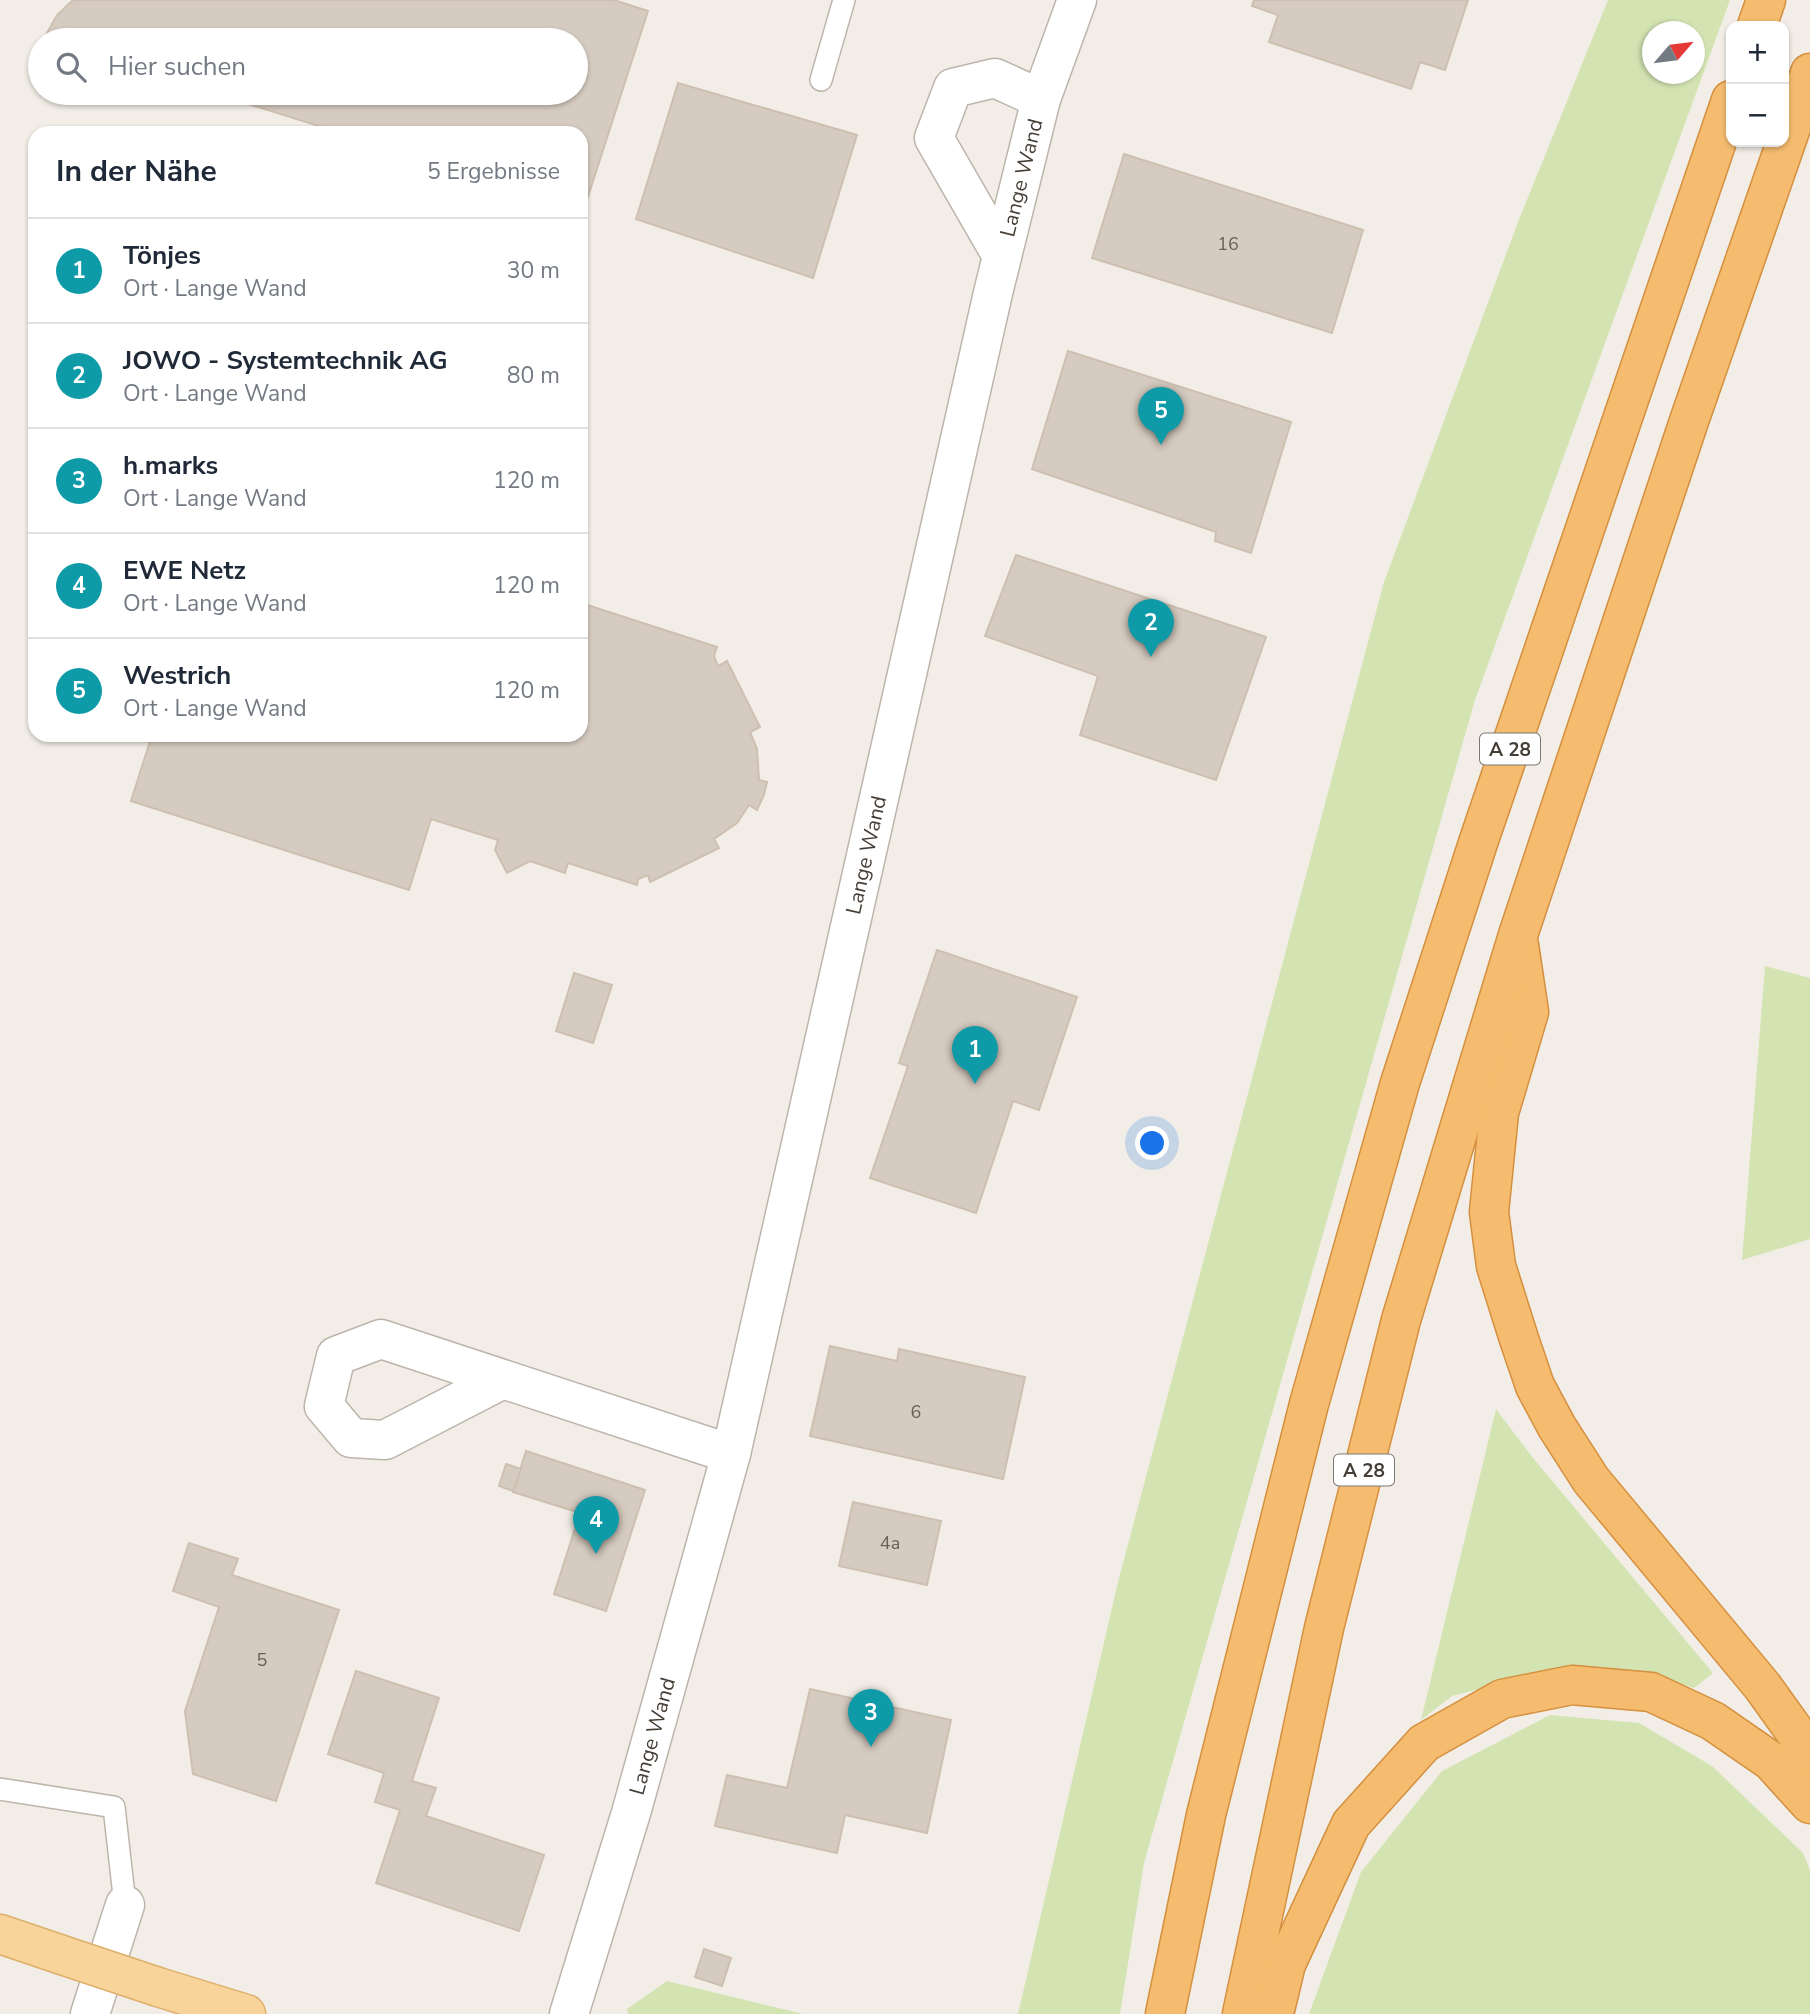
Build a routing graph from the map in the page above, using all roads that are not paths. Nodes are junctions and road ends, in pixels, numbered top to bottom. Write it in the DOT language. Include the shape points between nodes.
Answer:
graph roads {
  1 [pos="844,0"];
  2 [pos="1077,0"];
  3 [pos="1766,0"];
  4 [pos="1759,21"];
  5 [pos="1810,74"];
  6 [pos="821,80"];
  7 [pos="1041,99"];
  8 [pos="1726,115"];
  9 [pos="1002,256"];
  10 [pos="1518,935"];
  11 [pos="501,1380"];
  12 [pos="730,1454"];
  13 [pos="1810,1762"];
  14 [pos="0,1789"];
  15 [pos="1810,1804"];
  16 [pos="124,1905"];
  17 [pos="0,1934"];
  18 [pos="90,2014"];
  19 [pos="246,2014"];
  20 [pos="569,2014"];
  21 [pos="1165,2014"];
  22 [pos="1242,2014"];
  23 [pos="1275,2014"];
  1 -- 6 [label="lane"];
  2 -- 7 [label="street, Lange Wand"];
  3 -- 4 [label="highway"];
  5 -- 10 [label="highway, A 28"];
  7 -- 9 [label="street, Lange Wand"];
  7 -- 9 [label="street, Lange Wand" via="995,78 953,88 934,138"];
  8 -- 21 [label="highway, A 28" via="1400,1083 1309,1404 1206,1815"];
  9 -- 12 [label="street, Lange Wand"];
  10 -- 13 [label="highway" via="1529,1012 1499,1113 1489,1212 1496,1266 1518,1339 1535,1386 1591,1480 1763,1687 1803,1743"];
  10 -- 22 [label="highway, A 28" via="1401,1320 1324,1628"];
  11 -- 12 [label="street"];
  12 -- 20 [label="street, Lange Wand" via="631,1813"];
  14 -- 16 [label="lane" via="114,1807"];
  15 -- 23 [label="highway" via="1771,1761 1713,1721 1651,1692 1573,1685 1502,1699 1424,1743 1352,1824 1286,1965"];
  16 -- 18 [label="street"];
  17 -- 19 [label="main road, bridge"];
}
